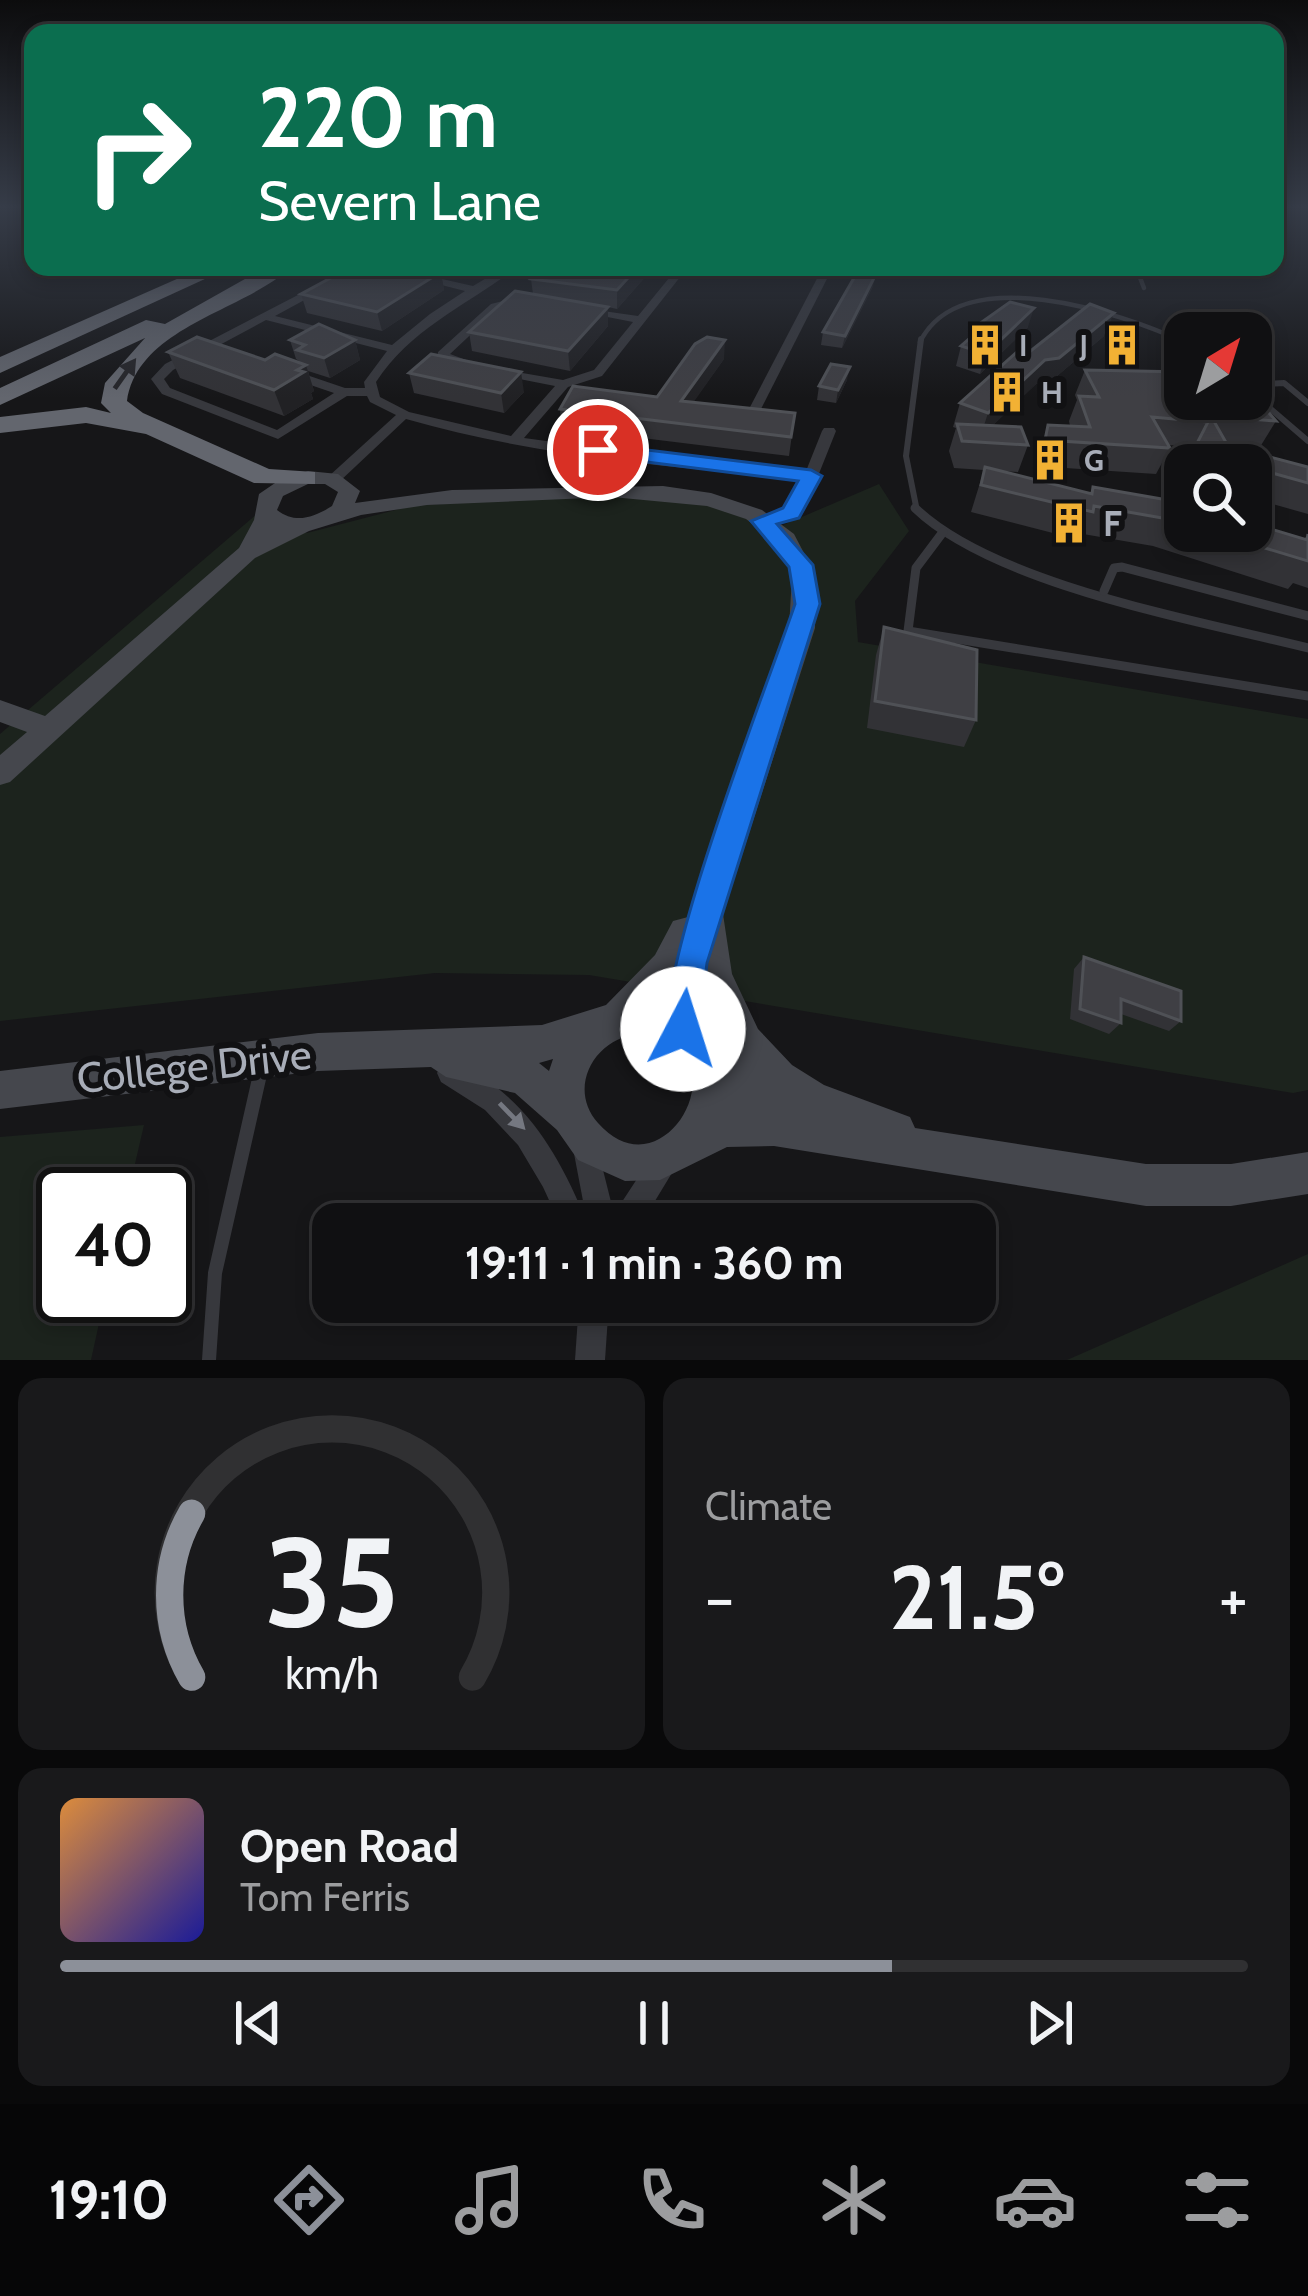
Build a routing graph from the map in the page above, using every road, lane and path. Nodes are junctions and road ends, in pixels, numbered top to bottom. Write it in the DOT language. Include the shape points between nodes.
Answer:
graph roads {
  1 [pos="201,276"];
  2 [pos="259,276"];
  3 [pos="263,276"];
  4 [pos="343,276"];
  5 [pos="415,276"];
  6 [pos="498,276"];
  7 [pos="676,276"];
  8 [pos="823,276"];
  9 [pos="1139,276"];
  10 [pos="1144,288"];
  11 [pos="475,290"];
  12 [pos="158,295"];
  13 [pos="550,303"];
  14 [pos="573,308"];
  15 [pos="266,316"];
  16 [pos="641,320"];
  17 [pos="1164,333"];
  18 [pos="209,346"];
  19 [pos="396,350"];
  20 [pos="232,353"];
  21 [pos="0,356"];
  22 [pos="0,366"];
  23 [pos="277,369"];
  24 [pos="564,384"];
  25 [pos="1272,385"];
  26 [pos="344,392"];
  27 [pos="370,392"];
  28 [pos="0,397"];
  29 [pos="1308,403"];
  30 [pos="1272,408"];
  31 [pos="755,410"];
  32 [pos="401,417"];
  33 [pos="0,425"];
  34 [pos="829,431"];
  35 [pos="516,438"];
  36 [pos="1308,441"];
  37 [pos="811,476"];
  38 [pos="305,478"];
  39 [pos="337,481"];
  40 [pos="419,499"];
  41 [pos="267,506"];
  42 [pos="333,516"];
  43 [pos="762,521"];
  44 [pos="304,525"];
  45 [pos="944,532"];
  46 [pos="247,553"];
  47 [pos="1104,591"];
  48 [pos="1308,616"];
  49 [pos="1308,648"];
  50 [pos="1308,696"];
  51 [pos="0,711"];
  52 [pos="48,728"];
  53 [pos="0,773"];
  54 [pos="731,836"];
  55 [pos="610,1021"];
  56 [pos="689,1035"];
  57 [pos="371,1049"];
  58 [pos="263,1059"];
  59 [pos="6,1086"];
  60 [pos="579,1131"];
  61 [pos="945,1150"];
  62 [pos="671,1156"];
  63 [pos="1308,1173"];
  64 [pos="564,1203"];
  65 [pos="597,1203"];
  66 [pos="639,1203"];
  67 [pos="209,1360"];
  1 -- 12 [label="highway"];
  2 -- 28 [label="highway"];
  38 -- 3 [label="highway, one-way" via="263,477 134,419 112,391 152,343"];
  4 -- 15 [label="street"];
  5 -- 11 [label="street"];
  6 -- 11 [label="street"];
  7 -- 16 [label="street"];
  8 -- 31 [label="street"];
  9 -- 10 [label="lane"];
  11 -- 19 [label="street"];
  12 -- 21 [label="highway"];
  12 -- 22 [label="highway"];
  13 -- 24 [label="street" via="501,302 442,358"];
  14 -- 16 [label="street"];
  15 -- 18 [label="street"];
  15 -- 19 [label="street"];
  16 -- 24 [label="street" via="598,373"];
  17 -- 45 [label="lane" via="1047,301 965,305 932,322 918,342 904,460 916,510"];
  18 -- 20 [label="street"];
  18 -- 26 [label="street" via="160,373 159,386 278,435"];
  19 -- 27 [label="street" via="374,373"];
  23 -- 26 [label="street"];
  24 -- 35 [label="street"];
  25 -- 29 [label="lane" via="1284,383"];
  26 -- 27 [label="street"];
  27 -- 32 [label="street"];
  30 -- 36 [label="lane"];
  32 -- 35 [label="street"];
  32 -- 39 [label="street"];
  33 -- 41 [label="highway" via="57,416 115,419 251,479"];
  34 -- 37 [label="street"];
  35 -- 37 [label="street"];
  37 -- 43 [label="street" via="791,513"];
  38 -- 39 [label="street"];
  38 -- 41 [label="street" via="281,487"];
  39 -- 40 [label="street"];
  39 -- 42 [label="street" via="349,497"];
  40 -- 42 [label="street"];
  40 -- 43 [label="street" via="672,491"];
  41 -- 44 [label="street" via="283,524"];
  41 -- 46 [label="street"];
  42 -- 44 [label="street"];
  43 -- 54 [label="street" via="801,565 807,604"];
  44 -- 46 [label="street"];
  45 -- 47 [label="lane"];
  45 -- 50 [label="lane" via="916,568 908,631"];
  46 -- 52 [label="street"];
  47 -- 48 [label="lane" via="1122,567"];
  47 -- 49 [label="lane"];
  51 -- 52 [label="street"];
  52 -- 53 [label="street"];
  54 -- 55 [label="street" via="676,954"];
  54 -- 56 [label="street" via="690,963"];
  54 -- 61 [label="street" via="710,962 740,1034 800,1093"];
  55 -- 56 [label="street" via="652,1014"];
  55 -- 57 [label="street, College Drive" via="542,1044"];
  55 -- 60 [label="street" via="583,1042 570,1070"];
  56 -- 61 [label="street" via="720,1074 761,1101"];
  56 -- 62 [label="street" via="708,1072 708,1108"];
  57 -- 58 [label="street, College Drive"];
  57 -- 60 [label="street, College Drive" via="511,1070 542,1085"];
  57 -- 64 [label="street, one-way" via="434,1066 492,1096 539,1147"];
  58 -- 59 [label="street, College Drive"];
  58 -- 67 [label="lane" via="215,1274"];
  60 -- 62 [label="street" via="622,1163"];
  60 -- 65 [label="street"];
  61 -- 62 [label="street" via="740,1126 713,1130"];
  61 -- 63 [label="street" via="1146,1185 1231,1185"];
  62 -- 66 [label="street"];
}
